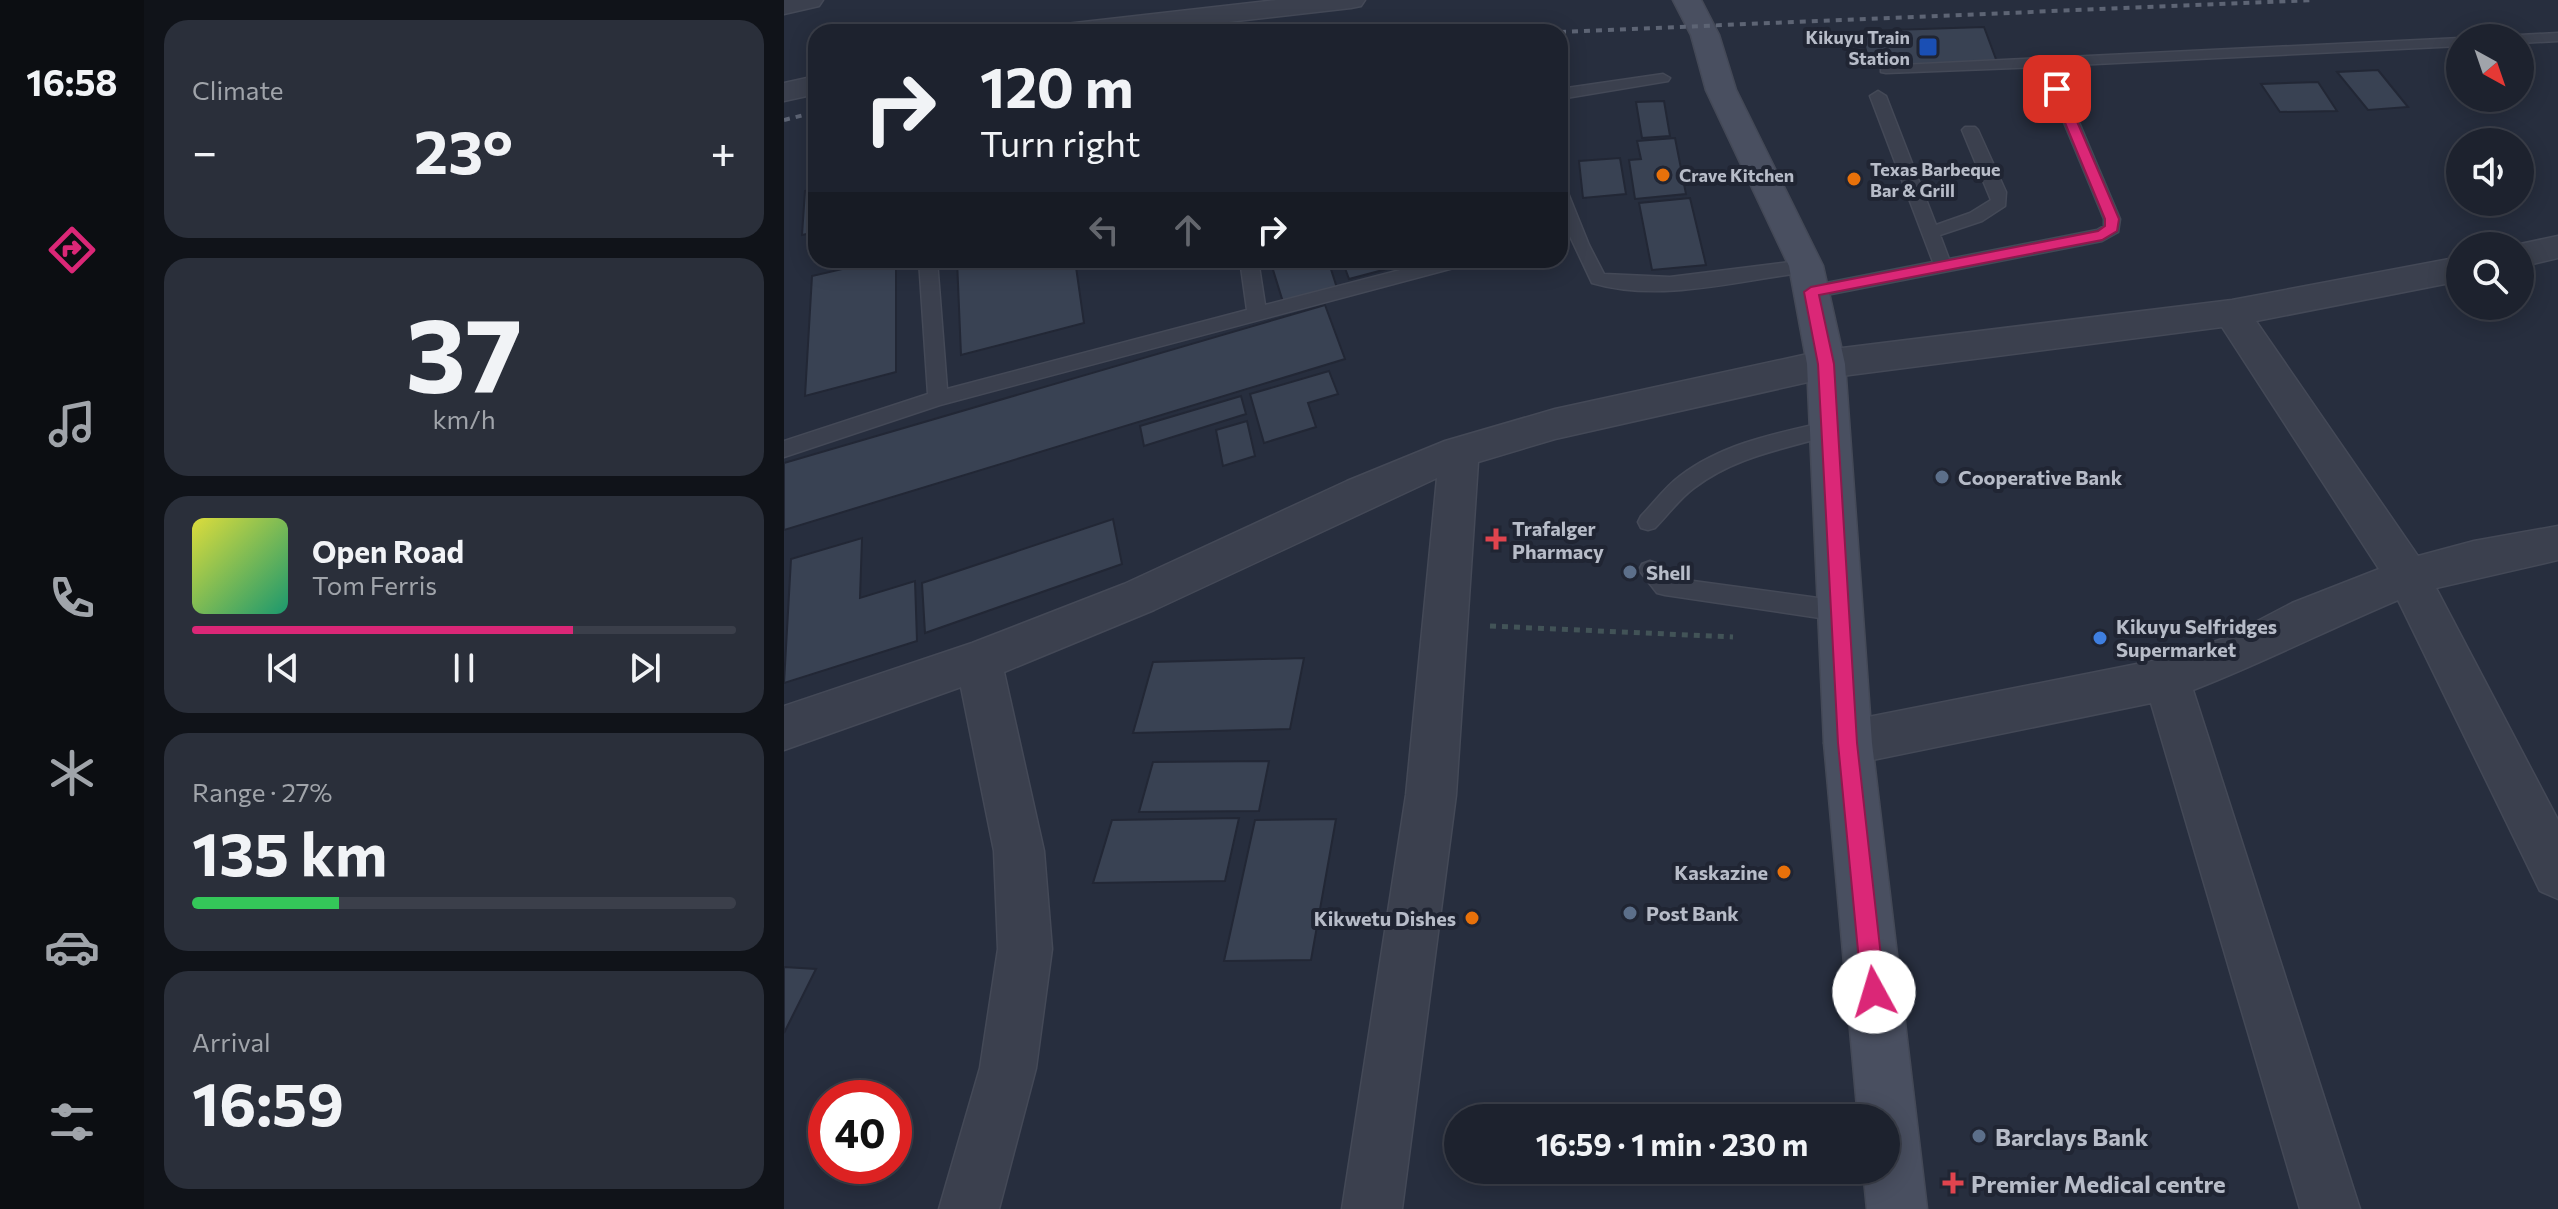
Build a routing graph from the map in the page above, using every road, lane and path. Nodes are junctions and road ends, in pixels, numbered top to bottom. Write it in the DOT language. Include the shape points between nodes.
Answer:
graph roads {
  1 [pos="809,0"];
  2 [pos="1351,0"];
  3 [pos="1687,0"];
  4 [pos="784,6"];
  5 [pos="1223,7"];
  6 [pos="1116,24"];
  7 [pos="2558,37"];
  8 [pos="2534,38"];
  9 [pos="2446,43"];
  10 [pos="2046,62"];
  11 [pos="1886,69"];
  12 [pos="1663,78"];
  13 [pos="808,87"];
  14 [pos="784,92"];
  15 [pos="1568,93"];
  16 [pos="1878,96"];
  17 [pos="1970,130"];
  18 [pos="1568,214"];
  19 [pos="1930,233"];
  20 [pos="2558,247"];
  21 [pos="2534,252"];
  22 [pos="1943,265"];
  23 [pos="929,268"];
  24 [pos="1250,268"];
  25 [pos="1431,268"];
  26 [pos="2446,272"];
  27 [pos="1809,279"];
  28 [pos="2232,313"];
  29 [pos="1257,314"];
  30 [pos="1826,364"];
  31 [pos="938,398"];
  32 [pos="1830,428"];
  33 [pos="784,449"];
  34 [pos="1459,452"];
  35 [pos="1648,522"];
  36 [pos="2558,543"];
  37 [pos="1650,570"];
  38 [pos="2408,577"];
  39 [pos="1840,611"];
  40 [pos="1476,626"];
  41 [pos="1733,637"];
  42 [pos="979,661"];
  43 [pos="2167,679"];
  44 [pos="784,728"];
  45 [pos="1848,743"];
  46 [pos="2558,873"];
  47 [pos="969,1209"];
  48 [pos="1372,1209"];
  49 [pos="1897,1209"];
  50 [pos="2330,1209"];
  1 -- 4 [label="street"];
  2 -- 5 [label="street"];
  3 -- 27 [label="street" via="1705,35 1721,90"];
  5 -- 6 [label="street"];
  7 -- 8 [label="lane"];
  9 -- 10 [label="lane"];
  10 -- 11 [label="lane"];
  10 -- 22 [label="lane" via="2112,228 2102,235"];
  12 -- 15 [label="lane"];
  13 -- 14 [label="street"];
  16 -- 19 [label="lane"];
  17 -- 19 [label="lane" via="1999,202 1976,217"];
  18 -- 27 [label="lane" via="1598,279 1615,285"];
  19 -- 22 [label="lane"];
  20 -- 21 [label="street"];
  22 -- 27 [label="lane"];
  23 -- 31 [label="lane"];
  24 -- 29 [label="lane"];
  25 -- 29 [label="lane"];
  26 -- 28 [label="street"];
  27 -- 30 [label="street"];
  28 -- 30 [label="street"];
  28 -- 38 [label="street"];
  29 -- 31 [label="lane"];
  30 -- 32 [label="street"];
  30 -- 34 [label="street" via="1555,424"];
  31 -- 33 [label="lane"];
  32 -- 35 [label="lane" via="1724,458 1687,481"];
  32 -- 39 [label="street"];
  34 -- 42 [label="street" via="1139,597"];
  34 -- 48 [label="street" via="1431,795"];
  36 -- 38 [label="street"];
  37 -- 39 [label="lane" via="1665,586"];
  38 -- 43 [label="street"];
  38 -- 46 [label="street"];
  39 -- 45 [label="street"];
  40 -- 41 [label="path"];
  42 -- 44 [label="street"];
  42 -- 47 [label="street" via="1019,851 1025,949 1008,1068"];
  43 -- 45 [label="street"];
  43 -- 50 [label="street"];
  45 -- 49 [label="street"];
}
